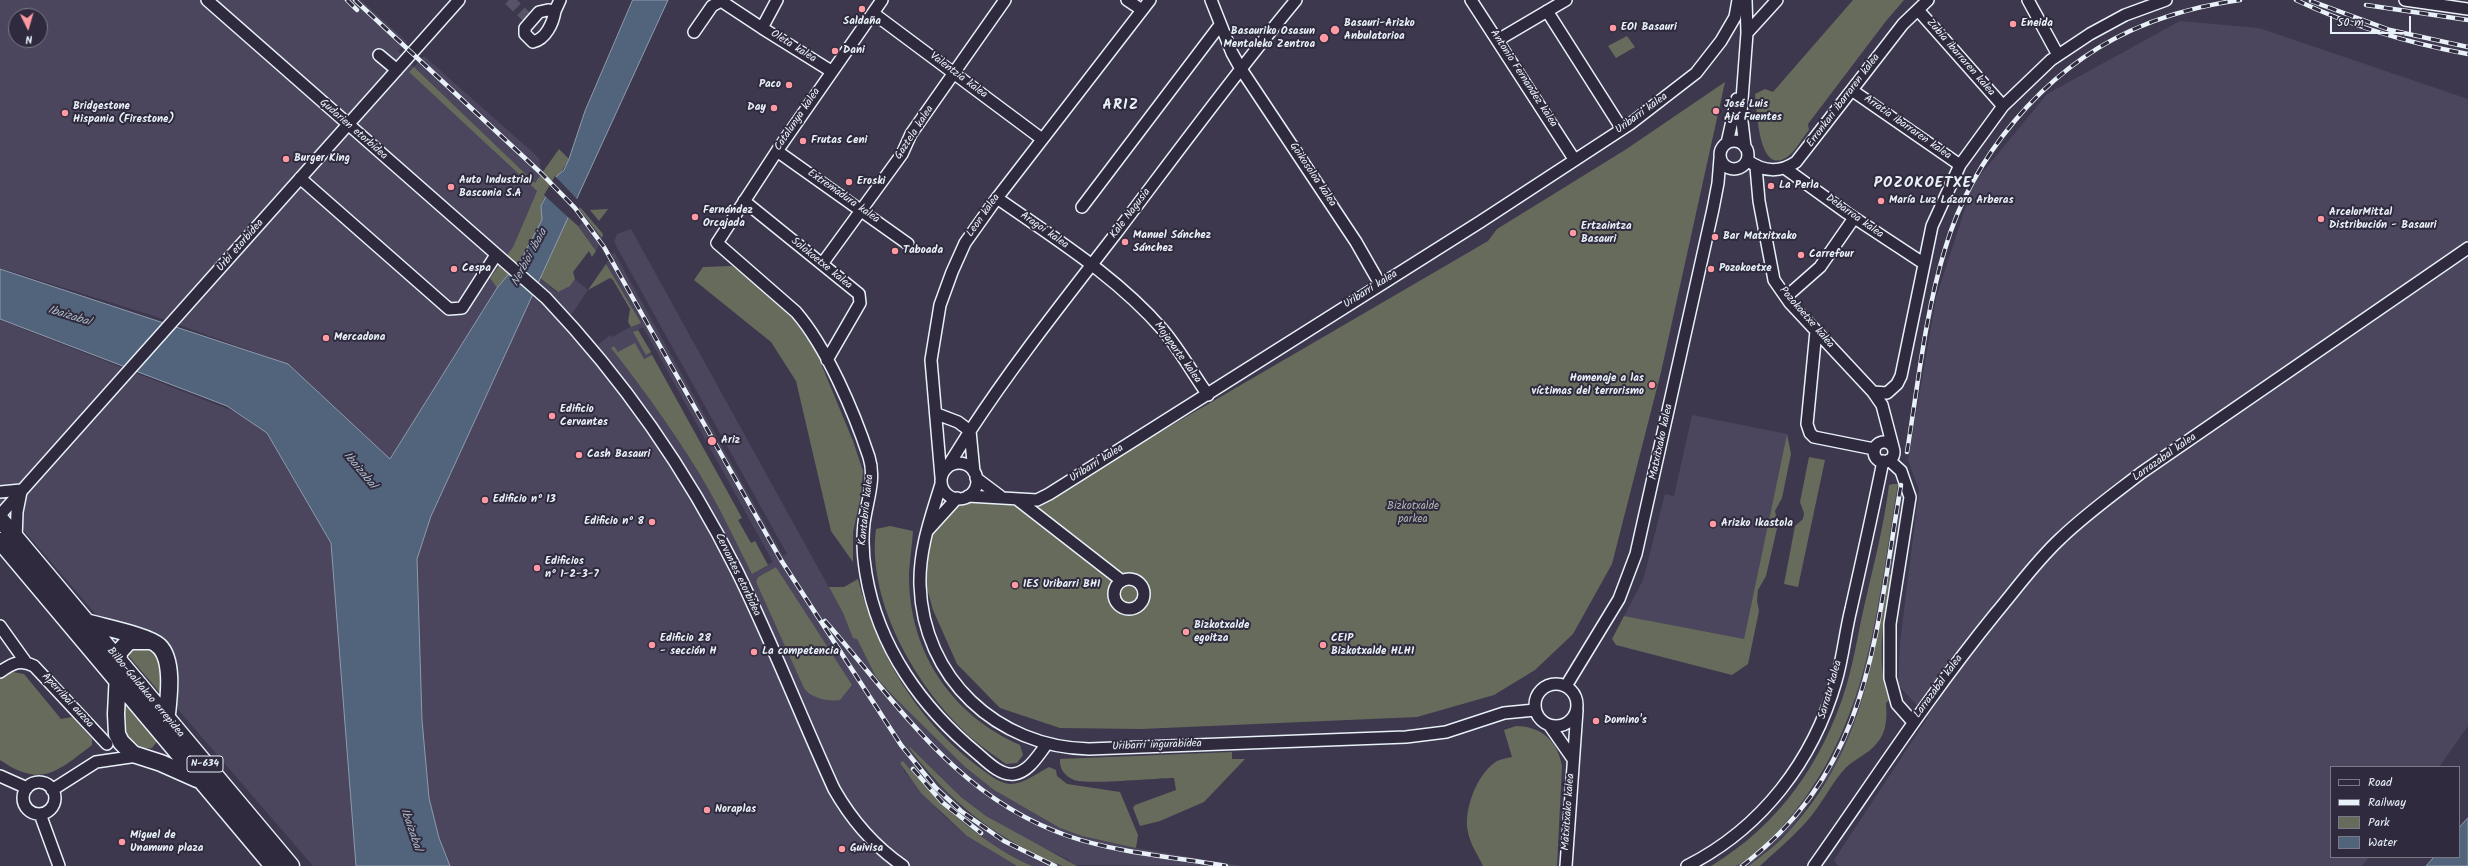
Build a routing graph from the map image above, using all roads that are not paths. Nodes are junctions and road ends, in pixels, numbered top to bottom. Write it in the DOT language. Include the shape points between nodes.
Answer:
graph roads {
  1 [pos="207,0"];
  2 [pos="459,0"];
  3 [pos="560,0"];
  4 [pos="777,0"];
  5 [pos="882,0"];
  6 [pos="1006,0"];
  7 [pos="1128,0"];
  8 [pos="1150,0"];
  9 [pos="1211,0"];
  10 [pos="1296,0"];
  11 [pos="1471,0"];
  12 [pos="1566,0"];
  13 [pos="1777,0"];
  14 [pos="1928,0"];
  15 [pos="2028,0"];
  16 [pos="2166,0"];
  17 [pos="2405,0"];
  18 [pos="1743,5"];
  19 [pos="2468,9"];
  20 [pos="1142,10"];
  21 [pos="1918,10"];
  22 [pos="554,11"];
  23 [pos="1547,11"];
  24 [pos="874,13"];
  25 [pos="1735,17"];
  26 [pos="1762,18"];
  27 [pos="1220,25"];
  28 [pos="762,28"];
  29 [pos="694,32"];
  30 [pos="1747,33"];
  31 [pos="1498,40"];
  32 [pos="379,55"];
  33 [pos="2058,55"];
  34 [pos="1241,68"];
  35 [pos="397,70"];
  36 [pos="831,71"];
  37 [pos="956,73"];
  38 [pos="1742,79"];
  39 [pos="1853,90"];
  40 [pos="2003,106"];
  41 [pos="347,125"];
  42 [pos="1622,130"];
  43 [pos="1042,139"];
  44 [pos="1727,143"];
  45 [pos="1745,146"];
  46 [pos="777,151"];
  47 [pos="1720,158"];
  48 [pos="1574,159"];
  49 [pos="1752,163"];
  50 [pos="1960,165"];
  51 [pos="1737,169"];
  52 [pos="1786,169"];
  53 [pos="300,178"];
  54 [pos="1718,183"];
  55 [pos="996,198"];
  56 [pos="744,201"];
  57 [pos="1082,207"];
  58 [pos="861,209"];
  59 [pos="1854,218"];
  60 [pos="717,243"];
  61 [pos="908,244"];
  62 [pos="2468,248"];
  63 [pos="499,257"];
  64 [pos="1923,263"];
  65 [pos="822,264"];
  66 [pos="1092,265"];
  67 [pos="1380,284"];
  68 [pos="1786,297"];
  69 [pos="546,298"];
  70 [pos="1816,331"];
  71 [pos="827,360"];
  72 [pos="1873,392"];
  73 [pos="1887,393"];
  74 [pos="1208,395"];
  75 [pos="1882,405"];
  76 [pos="937,414"];
  77 [pos="1885,419"];
  78 [pos="970,431"];
  79 [pos="1877,446"];
  80 [pos="1893,447"];
  81 [pos="1886,460"];
  82 [pos="948,466"];
  83 [pos="975,475"];
  84 [pos="941,480"];
  85 [pos="21,490"];
  86 [pos="0,492"];
  87 [pos="1000,496"];
  88 [pos="962,497"];
  89 [pos="1018,500"];
  90 [pos="0,514"];
  91 [pos="0,519"];
  92 [pos="926,532"];
  93 [pos="16,539"];
  94 [pos="0,541"];
  95 [pos="1122,581"];
  96 [pos="86,622"];
  97 [pos="0,626"];
  98 [pos="149,641"];
  99 [pos="25,661"];
  100 [pos="119,661"];
  101 [pos="0,672"];
  102 [pos="118,681"];
  103 [pos="1566,686"];
  104 [pos="1535,710"];
  105 [pos="1577,710"];
  106 [pos="167,718"];
  107 [pos="1913,722"];
  108 [pos="1550,726"];
  109 [pos="117,728"];
  110 [pos="166,738"];
  111 [pos="107,744"];
  112 [pos="1047,744"];
  113 [pos="140,756"];
  114 [pos="1573,759"];
  115 [pos="96,762"];
  116 [pos="0,776"];
  117 [pos="203,783"];
  118 [pos="27,788"];
  119 [pos="52,790"];
  120 [pos="40,814"];
  121 [pos="59,866"];
  122 [pos="273,866"];
  123 [pos="291,866"];
  124 [pos="903,866"];
  125 [pos="1566,866"];
  126 [pos="1687,866"];
  127 [pos="1814,866"];
  1 -- 41 [label="street, Gudarien etorbidea"];
  2 -- 35 [label="street, Urbi etorbidea"];
  3 -- 22 [label="street"];
  4 -- 28 [label="street, Oleta kalea"];
  5 -- 24 [label="street, Catalunya kalea"];
  6 -- 37 [label="street, Gaztela kalea"];
  7 -- 20 [label="street"];
  8 -- 20 [label="street, Leon kalea"];
  9 -- 27 [label="street, Goikosoloa kalea"];
  10 -- 34 [label="street, Kale Nagusia"];
  11 -- 31 [label="street, Antonio Fernandez kalea"];
  12 -- 23 [label="street"];
  13 -- 26 [label="street"];
  14 -- 21 [label="street, Erronkari ibarraren kalea"];
  15 -- 33 [label="street"];
  16 -- 33 [label="street" via="2125,15"];
  17 -- 19 [label="street"];
  18 -- 25 [label="street"];
  18 -- 25 [label="street"];
  18 -- 26 [label="street"];
  18 -- 30 [label="street"];
  20 -- 43 [label="street, Leon kalea"];
  21 -- 39 [label="street, Erronkari ibarraren kalea" via="1903,24"];
  21 -- 40 [label="street, Zubia ibarraren kalea"];
  23 -- 31 [label="street"];
  23 -- 42 [label="street"];
  24 -- 36 [label="street, Catalunya kalea"];
  24 -- 37 [label="street, Valentzia kalea"];
  25 -- 42 [label="street, Uribarri kalea" via="1721,41 1696,73"];
  26 -- 30 [label="street"];
  27 -- 34 [label="street, Goikosoloa kalea"];
  27 -- 57 [label="street"];
  28 -- 29 [label="street" via="721,0 712,6"];
  28 -- 36 [label="street, Oleta kalea"];
  30 -- 38 [label="street"];
  31 -- 48 [label="street, Antonio Fernandez kalea"];
  32 -- 35 [label="street"];
  33 -- 40 [label="street"];
  34 -- 66 [label="street, Kale Nagusia"];
  34 -- 67 [label="street, Goikosoloa kalea" via="1356,242"];
  35 -- 41 [label="street, Urbi etorbidea"];
  36 -- 46 [label="street, Catalunya kalea"];
  37 -- 43 [label="street, Valentzia kalea"];
  37 -- 58 [label="street, Gaztela kalea" via="912,134 902,154"];
  38 -- 44 [label="street"];
  38 -- 45 [label="street" via="1741,113"];
  39 -- 50 [label="street, Arratia ibarraren kalea"];
  39 -- 52 [label="street, Erronkari ibarraren kalea" via="1796,162"];
  40 -- 50 [label="street"];
  41 -- 53 [label="street, Urbi etorbidea"];
  41 -- 63 [label="street, Gudarien etorbidea"];
  42 -- 48 [label="street, Uribarri kalea"];
  43 -- 55 [label="street, Leon kalea"];
  44 -- 45 [label="street" via="1738,142"];
  44 -- 47 [label="street" via="1720,151"];
  45 -- 49 [label="street"];
  46 -- 56 [label="street, Catalunya kalea"];
  46 -- 58 [label="street, Extremadura kalea"];
  47 -- 51 [label="street" via="1726,167"];
  47 -- 54 [label="street, Matxitxako kalea"];
  48 -- 67 [label="street, Uribarri kalea" via="1480,222"];
  49 -- 51 [label="street"];
  49 -- 52 [label="street" via="1767,170"];
  49 -- 68 [label="street, Pozokoetxe kalea" via="1774,280"];
  50 -- 64 [label="street" via="1932,226"];
  51 -- 54 [label="street"];
  52 -- 59 [label="street, Debarroa kalea"];
  53 -- 63 [label="street" via="450,309 462,308"];
  53 -- 85 [label="street, Urbi etorbidea" via="183,312"];
  54 -- 103 [label="street, Matxitxako kalea" via="1636,554 1619,599"];
  55 -- 66 [label="street, Aragoi kalea"];
  55 -- 76 [label="street, Leon kalea" via="965,244 940,305 931,360"];
  56 -- 60 [label="street, Catalunya kalea"];
  56 -- 65 [label="street, Solokoetxe kalea"];
  58 -- 61 [label="street, Extremadura kalea"];
  58 -- 65 [label="street, Gaztela kalea"];
  59 -- 64 [label="street, Debarroa kalea"];
  59 -- 68 [label="street" via="1820,267"];
  60 -- 71 [label="street, Kantabria kalea" via="796,312"];
  62 -- 107 [label="street, Larrazabal kalea" via="2101,503 2060,538 1966,650"];
  63 -- 69 [label="street, Gudarien etorbidea"];
  64 -- 73 [label="street" via="1905,366 1897,384"];
  65 -- 71 [label="street, Solokoetxe kalea" via="859,294 860,303"];
  66 -- 74 [label="street, Mojaparte kalea" via="1131,297 1164,331"];
  66 -- 78 [label="street, Kale Nagusia" via="1003,382"];
  67 -- 74 [label="street, Uribarri kalea"];
  68 -- 70 [label="street, Pozokoetxe kalea"];
  69 -- 124 [label="street, Cervantes etorbidea" via="625,390 686,478 737,571 834,789 852,818 876,844"];
  70 -- 72 [label="street, Pozokoetxe kalea"];
  70 -- 79 [label="street" via="1807,424 1810,433 1814,437"];
  71 -- 112 [label="street, Kantabria kalea" via="869,458 871,481 863,535 863,558 870,594 894,656 918,693 945,725 1000,770 1011,774 1020,772 1033,762"];
  72 -- 73 [label="street"];
  72 -- 75 [label="street, Pozokoetxe kalea"];
  73 -- 75 [label="street"];
  74 -- 89 [label="street, Uribarri kalea" via="1049,494 1037,500"];
  75 -- 77 [label="street, Pozokoetxe kalea"];
  76 -- 78 [label="street" via="958,422"];
  76 -- 84 [label="street, Leon kalea"];
  77 -- 79 [label="street, Pozokoetxe kalea"];
  77 -- 80 [label="street, Pozokoetxe kalea"];
  78 -- 82 [label="street, Kale Nagusia"];
  78 -- 83 [label="street"];
  79 -- 80 [label="street" via="1886,442"];
  79 -- 81 [label="street" via="1877,459"];
  80 -- 81 [label="street" via="1894,452"];
  81 -- 107 [label="street" via="1901,472 1910,497 1890,624 1890,678 1897,704"];
  81 -- 126 [label="street, Sarratu kalea" via="1837,679 1816,734 1792,778 1766,808 1738,834 1709,855"];
  82 -- 83 [label="street" via="965,464"];
  82 -- 84 [label="street, Kale Nagusia"];
  83 -- 87 [label="street, Uribarri kalea"];
  83 -- 88 [label="street" via="975,488"];
  84 -- 88 [label="street" via="947,494"];
  84 -- 92 [label="street, Uribarri ingurabidea"];
  85 -- 86 [label="street"];
  85 -- 90 [label="street, Urbi etorbidea"];
  85 -- 93 [label="street"];
  87 -- 88 [label="street, Uribarri kalea"];
  87 -- 89 [label="street, Uribarri kalea"];
  88 -- 92 [label="street"];
  89 -- 95 [label="street"];
  91 -- 93 [label="highway, Bilbo-Galdakao errepidea / N-634"];
  92 -- 112 [label="street, Uribarri ingurabidea" via="921,561 921,600 928,632 942,664 965,696 993,719 1027,738"];
  93 -- 96 [label="highway, Bilbo-Galdakao errepidea / N-634"];
  94 -- 102 [label="highway, Bilbo-Galdakao errepidea / N-634"];
  96 -- 98 [label="highway"];
  96 -- 100 [label="highway, Bilbo-Galdakao errepidea / N-634"];
  97 -- 99 [label="street, Aperribai auzoa"];
  98 -- 100 [label="highway" via="129,641 119,652"];
  98 -- 106 [label="highway" via="158,645 167,661"];
  99 -- 101 [label="street" via="14,662"];
  99 -- 111 [label="street, Aperribai auzoa" via="34,666"];
  100 -- 102 [label="highway"];
  100 -- 106 [label="highway, Bilbo-Galdakao errepidea / N-634"];
  102 -- 109 [label="highway"];
  102 -- 110 [label="highway, Bilbo-Galdakao errepidea / N-634"];
  103 -- 104 [label="street" via="1552,684 1542,689 1536,699"];
  103 -- 105 [label="street" via="1575,695"];
  104 -- 108 [label="street" via="1540,720"];
  104 -- 112 [label="street, Uribarri ingurabidea" via="1504,713 1446,732 1406,738 1089,749"];
  105 -- 108 [label="street" via="1567,724"];
  105 -- 114 [label="street, Matxitxako kalea"];
  106 -- 110 [label="highway"];
  106 -- 123 [label="highway, Bilbo-Galdakao errepidea / N-634"];
  107 -- 127 [label="street"];
  108 -- 114 [label="street, Matxitxako kalea"];
  109 -- 111 [label="street"];
  109 -- 113 [label="highway" via="123,745"];
  110 -- 113 [label="highway" via="160,751"];
  110 -- 117 [label="highway, Bilbo-Galdakao errepidea / N-634"];
  111 -- 115 [label="street"];
  113 -- 115 [label="street"];
  113 -- 117 [label="highway" via="178,770"];
  114 -- 125 [label="street, Matxitxako kalea"];
  115 -- 119 [label="street"];
  116 -- 118 [label="street"];
  117 -- 122 [label="highway, Bilbo-Galdakao errepidea / N-634"];
  118 -- 119 [label="street" via="37,783"];
  118 -- 120 [label="street" via="24,794 25,806"];
  119 -- 120 [label="street" via="54,803 46,812"];
  120 -- 121 [label="street"];
}
